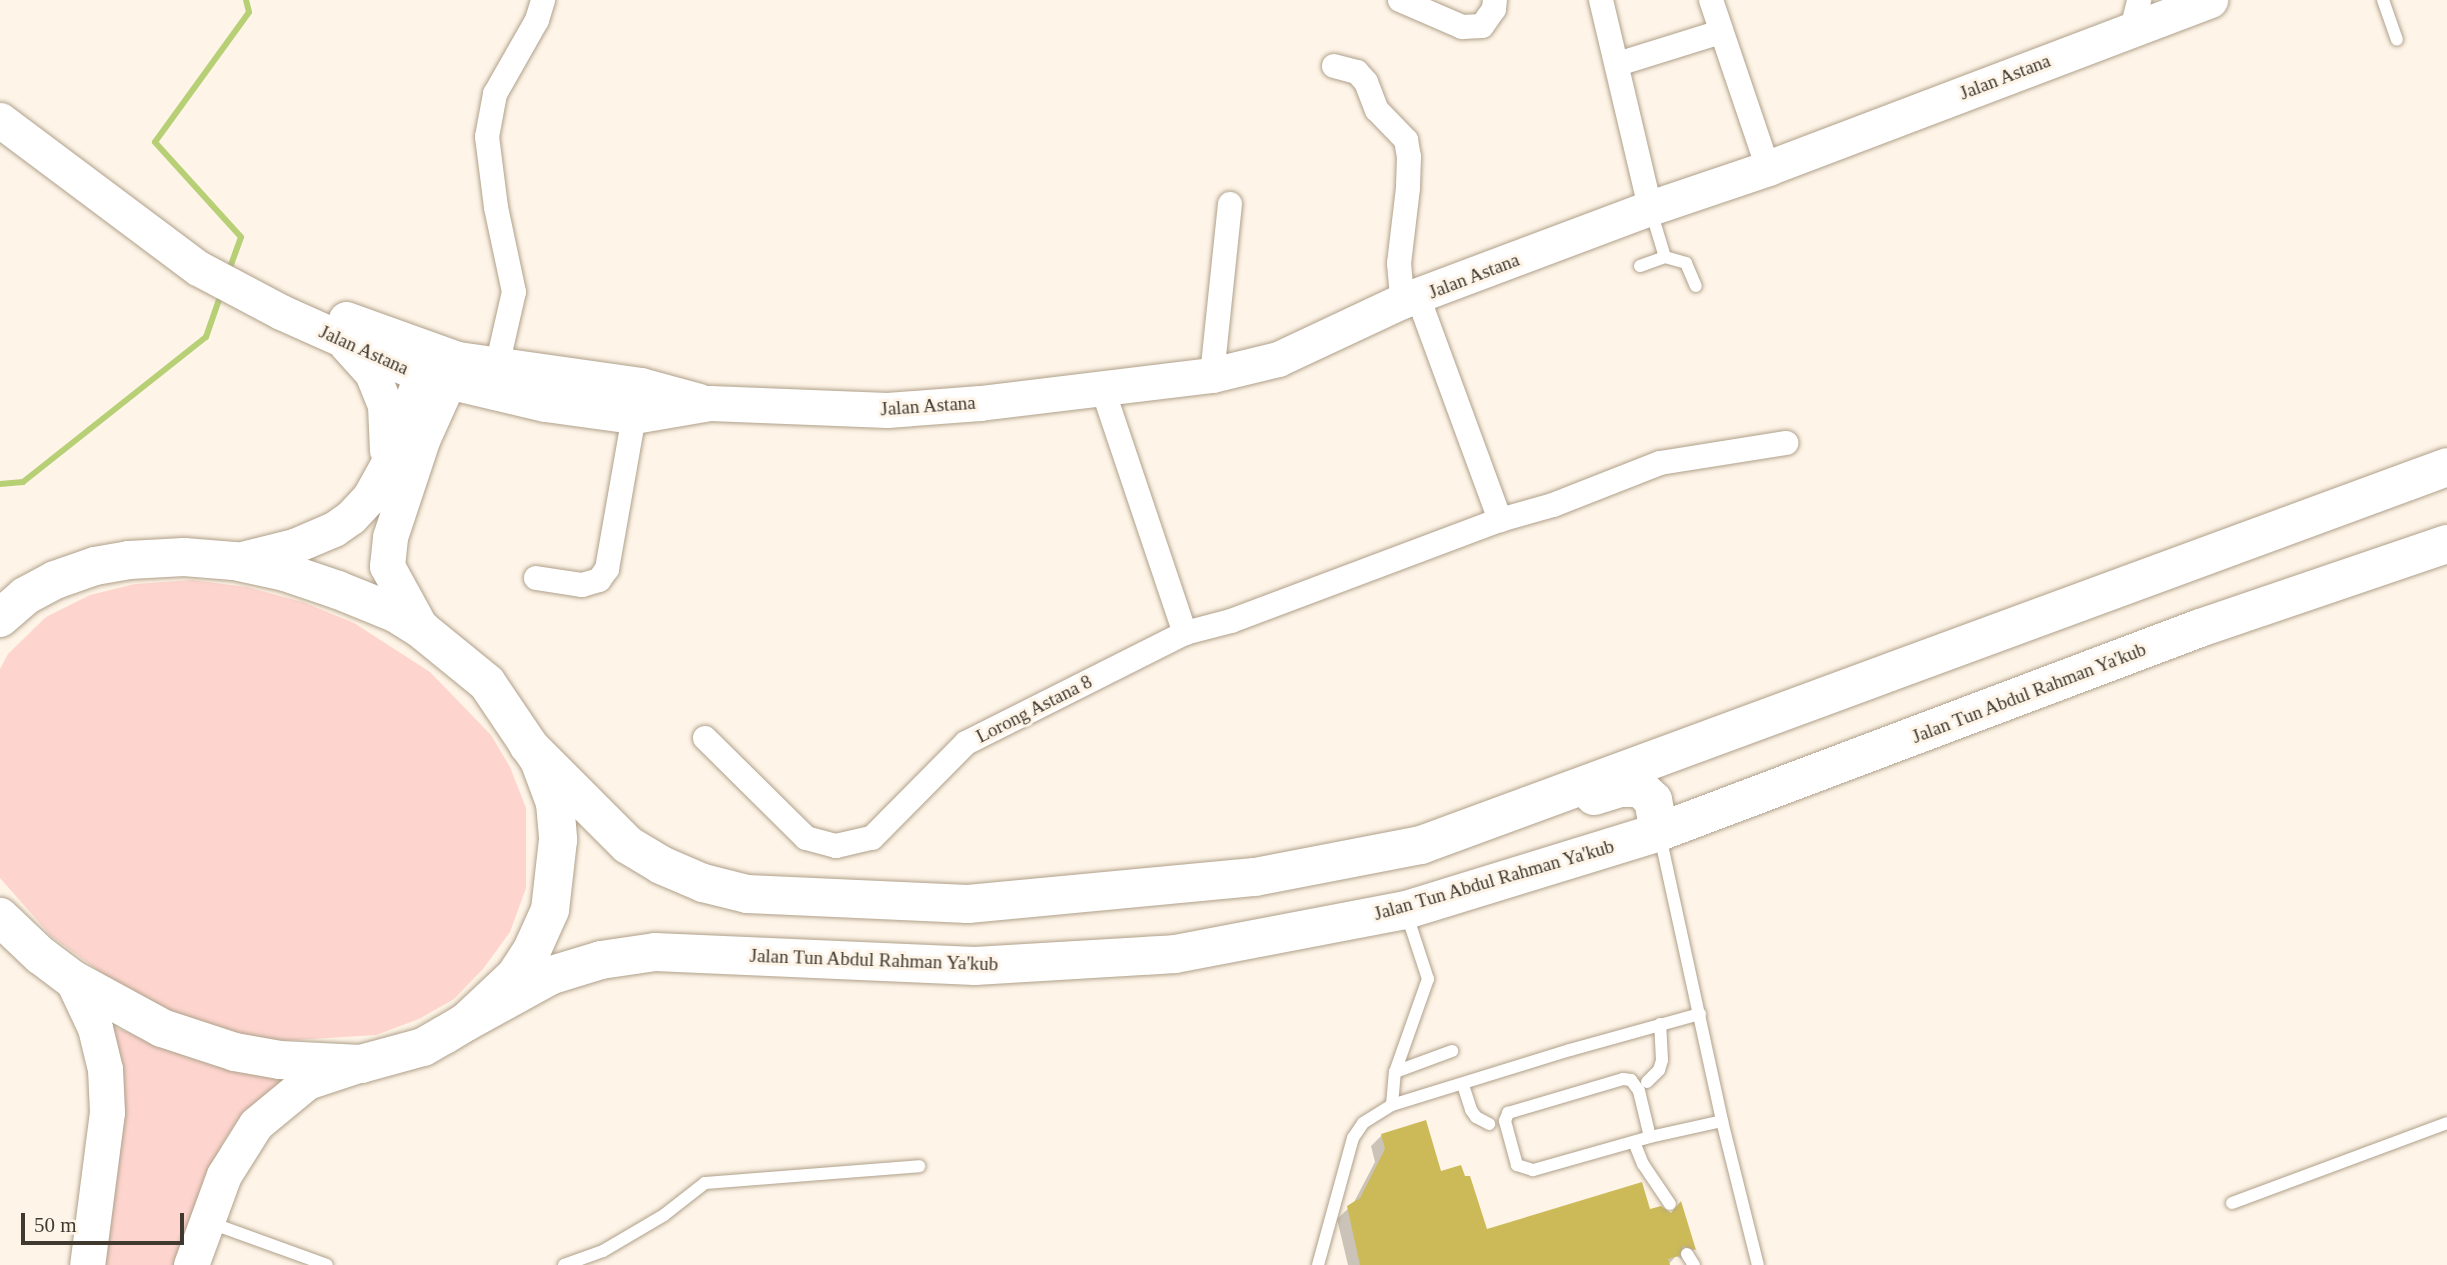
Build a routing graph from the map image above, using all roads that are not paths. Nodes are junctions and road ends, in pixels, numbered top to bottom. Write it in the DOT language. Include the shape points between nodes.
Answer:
graph roads {
  1 [pos="543,0"];
  2 [pos="1400,0"];
  3 [pos="1495,0"];
  4 [pos="1601,0"];
  5 [pos="1711,0"];
  6 [pos="2210,0"];
  7 [pos="2383,0"];
  8 [pos="2136,15"];
  9 [pos="1721,32"];
  10 [pos="2397,40"];
  11 [pos="1618,64"];
  12 [pos="1334,66"];
  13 [pos="0,120"];
  14 [pos="1768,167"];
  15 [pos="1230,204"];
  16 [pos="1650,208"];
  17 [pos="1665,257"];
  18 [pos="1640,266"];
  19 [pos="244,282"];
  20 [pos="1696,286"];
  21 [pos="1410,299"];
  22 [pos="343,341"];
  23 [pos="440,366"];
  24 [pos="497,366"];
  25 [pos="1212,375"];
  26 [pos="1102,387"];
  27 [pos="710,403"];
  28 [pos="545,404"];
  29 [pos="634,416"];
  30 [pos="422,440"];
  31 [pos="1786,443"];
  32 [pos="388,464"];
  33 [pos="2447,467"];
  34 [pos="1500,520"];
  35 [pos="2447,544"];
  36 [pos="234,561"];
  37 [pos="95,566"];
  38 [pos="0,578"];
  39 [pos="536,578"];
  40 [pos="0,618"];
  41 [pos="422,629"];
  42 [pos="1185,633"];
  43 [pos="705,738"];
  44 [pos="528,744"];
  45 [pos="1660,832"];
  46 [pos="1421,845"];
  47 [pos="1406,910"];
  48 [pos="0,917"];
  49 [pos="72,979"];
  50 [pos="1700,1014"];
  51 [pos="466,1022"];
  52 [pos="1661,1024"];
  53 [pos="1452,1051"];
  54 [pos="361,1064"];
  55 [pos="1395,1072"];
  56 [pos="1647,1082"];
  57 [pos="1463,1086"];
  58 [pos="1392,1105"];
  59 [pos="1723,1121"];
  60 [pos="2447,1123"];
  61 [pos="1489,1124"];
  62 [pos="1650,1137"];
  63 [pos="1634,1142"];
  64 [pos="919,1166"];
  65 [pos="2232,1203"];
  66 [pos="1670,1204"];
  67 [pos="207,1221"];
  68 [pos="87,1265"];
  69 [pos="191,1265"];
  70 [pos="327,1265"];
  71 [pos="564,1265"];
  72 [pos="1318,1265"];
  73 [pos="1758,1265"];
  1 -- 24 [label="street" via="537,20 495,94 487,136 514,292"];
  2 -- 3 [label="street" via="1462,27 1482,26"];
  4 -- 11 [label="street"];
  5 -- 9 [label="street"];
  6 -- 8 [label="main road, Jalan Astana"];
  7 -- 10 [label="lane"];
  8 -- 14 [label="main road, Jalan Astana"];
  9 -- 11 [label="street"];
  9 -- 14 [label="street"];
  11 -- 16 [label="street"];
  12 -- 21 [label="street" via="1357,72 1377,110 1406,140 1408,188 1399,263"];
  13 -- 19 [label="main road, Jalan Astana" via="163,241"];
  14 -- 16 [label="main road, Jalan Astana"];
  15 -- 25 [label="street"];
  16 -- 17 [label="lane"];
  16 -- 21 [label="main road, Jalan Astana"];
  17 -- 18 [label="lane"];
  17 -- 20 [label="lane" via="1686,263"];
  19 -- 22 [label="main road, Jalan Astana"];
  19 -- 23 [label="main road, Jalan Astana" via="351,321"];
  21 -- 25 [label="main road, Jalan Astana" via="1278,359"];
  21 -- 34 [label="street"];
  22 -- 23 [label="main road, Jalan Astana"];
  22 -- 32 [label="main road" via="372,373 385,405"];
  23 -- 24 [label="main road, Jalan Astana"];
  23 -- 28 [label="main road, Jalan Astana"];
  23 -- 30 [label="main road"];
  23 -- 32 [label="main road"];
  24 -- 27 [label="main road, Jalan Astana" via="641,385"];
  25 -- 26 [label="main road, Jalan Astana"];
  26 -- 27 [label="main road, Jalan Astana" via="887,410"];
  26 -- 42 [label="street"];
  27 -- 29 [label="main road, Jalan Astana"];
  28 -- 29 [label="main road, Jalan Astana"];
  28 -- 30 [label="main road" via="486,399 466,405"];
  29 -- 39 [label="street" via="607,569 599,580 582,585"];
  30 -- 41 [label="main road" via="390,537 387,566"];
  31 -- 34 [label="street, Lorong Astana 8" via="1660,463 1553,505"];
  32 -- 36 [label="main road" via="369,498 334,529 294,546"];
  33 -- 46 [label="main road"];
  34 -- 42 [label="street, Lorong Astana 8" via="1231,621"];
  35 -- 45 [label="main road, Jalan Tun Abdul Rahman Ya'kub" via="2200,628"];
  36 -- 37 [label="main road" via="159,558"];
  36 -- 41 [label="main road" via="338,590"];
  37 -- 38 [label="main road"];
  37 -- 40 [label="main road" via="25,596"];
  41 -- 44 [label="main road" via="487,683"];
  42 -- 43 [label="street, Lorong Astana 8" via="966,743 872,838 860,841 836,846 806,838"];
  44 -- 46 [label="main road" via="628,845 703,883 747,894 968,904 1255,877"];
  44 -- 51 [label="main road" via="555,803 557,861 550,910 516,975"];
  45 -- 46 [label="main road" via="1653,800 1640,788 1620,788 1461,840"];
  45 -- 47 [label="main road, Jalan Tun Abdul Rahman Ya'kub"];
  45 -- 50 [label="lane"];
  47 -- 51 [label="main road, Jalan Tun Abdul Rahman Ya'kub" via="1175,954 975,966 654,952 601,960 552,975"];
  47 -- 55 [label="lane" via="1428,979"];
  48 -- 49 [label="main road"];
  49 -- 54 [label="main road" via="162,1028 235,1052 280,1060"];
  49 -- 68 [label="main road" via="95,1028 106,1069 107,1112"];
  50 -- 52 [label="lane"];
  50 -- 59 [label="lane"];
  51 -- 54 [label="main road" via="423,1047"];
  52 -- 56 [label="lane" via="1662,1060"];
  52 -- 57 [label="lane"];
  53 -- 55 [label="lane"];
  54 -- 67 [label="main road" via="307,1082 256,1124 223,1175"];
  55 -- 58 [label="lane"];
  57 -- 58 [label="lane"];
  57 -- 61 [label="lane" via="1471,1110"];
  58 -- 72 [label="lane" via="1363,1123 1353,1138"];
  59 -- 62 [label="lane"];
  59 -- 73 [label="lane"];
  60 -- 65 [label="lane"];
  62 -- 63 [label="lane"];
  62 -- 63 [label="lane" via="1639,1091 1631,1080 1505,1116 1514,1160 1527,1170"];
  63 -- 66 [label="lane"];
  64 -- 71 [label="lane" via="705,1184 603,1251"];
  67 -- 69 [label="main road"];
  67 -- 70 [label="lane"];
}
